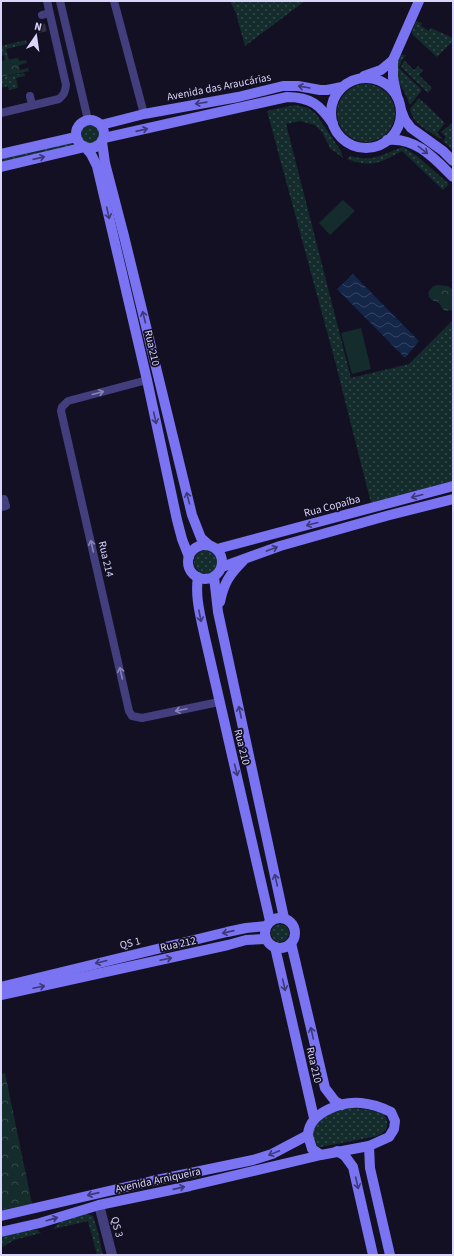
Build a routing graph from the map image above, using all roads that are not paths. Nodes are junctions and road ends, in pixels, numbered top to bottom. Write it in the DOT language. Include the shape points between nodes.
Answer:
graph roads {
  1 [pos="47,1"];
  2 [pos="60,1"];
  3 [pos="114,1"];
  4 [pos="416,6"];
  5 [pos="393,60"];
  6 [pos="360,78"];
  7 [pos="342,87"];
  8 [pos="267,90"];
  9 [pos="33,96"];
  10 [pos="239,97"];
  11 [pos="269,101"];
  12 [pos="399,104"];
  13 [pos="34,105"];
  14 [pos="241,108"];
  15 [pos="1,113"];
  16 [pos="144,114"];
  17 [pos="88,120"];
  18 [pos="333,124"];
  19 [pos="101,125"];
  20 [pos="76,137"];
  21 [pos="103,140"];
  22 [pos="387,140"];
  23 [pos="85,148"];
  24 [pos="1,154"];
  25 [pos="453,161"];
  26 [pos="1,167"];
  27 [pos="453,177"];
  28 [pos="147,380"];
  29 [pos="453,486"];
  30 [pos="453,499"];
  31 [pos="1,500"];
  32 [pos="1,507"];
  33 [pos="192,514"];
  34 [pos="237,544"];
  35 [pos="213,547"];
  36 [pos="189,557"];
  37 [pos="246,559"];
  38 [pos="222,567"];
  39 [pos="214,577"];
  40 [pos="198,578"];
  41 [pos="218,612"];
  42 [pos="219,702"];
  43 [pos="284,918"];
  44 [pos="268,923"];
  45 [pos="266,939"];
  46 [pos="291,943"];
  47 [pos="275,947"];
  48 [pos="1,987"];
  49 [pos="1,995"];
  50 [pos="342,1105"];
  51 [pos="314,1118"];
  52 [pos="308,1135"];
  53 [pos="369,1146"];
  54 [pos="337,1152"];
  55 [pos="321,1155"];
  56 [pos="99,1205"];
  57 [pos="30,1209"];
  58 [pos="1,1216"];
  59 [pos="34,1224"];
  60 [pos="1,1232"];
  61 [pos="112,1255"];
  62 [pos="373,1255"];
  63 [pos="390,1255"];
  1 -- 13 [label="street" via="46,17 66,85 59,99"];
  2 -- 17 [label="street"];
  3 -- 16 [label="street"];
  4 -- 5 [label="main road"];
  5 -- 6 [label="main road" via="381,70"];
  5 -- 12 [label="main road" via="393,78"];
  6 -- 7 [label="main road"];
  6 -- 12 [label="main road" via="372,78 383,82 392,90"];
  7 -- 8 [label="main road, Avenida das Araucárias, one-way" via="320,90 283,86"];
  7 -- 18 [label="main road" via="332,104"];
  8 -- 10 [label="main road, Avenida das Araucárias"];
  8 -- 11 [label="main road" via="266,96"];
  9 -- 13 [label="street"];
  10 -- 14 [label="main road" via="242,102"];
  10 -- 16 [label="main road, Avenida das Araucárias, one-way"];
  11 -- 14 [label="main road, Avenida das Araucárias"];
  11 -- 18 [label="main road, Avenida das Araucárias" via="287,97 308,99 325,112"];
  12 -- 22 [label="main road" via="400,120"];
  12 -- 25 [label="main road" via="411,128"];
  13 -- 15 [label="street"];
  21 -- 14 [label="main road, Avenida das Araucárias, one-way"];
  16 -- 19 [label="main road, Avenida das Araucárias"];
  17 -- 19 [label="main road"];
  17 -- 20 [label="main road" via="77,128"];
  18 -- 22 [label="main road" via="338,134 355,146 372,147"];
  19 -- 21 [label="main road" via="104,131"];
  20 -- 23 [label="main road"];
  20 -- 24 [label="main road"];
  21 -- 23 [label="main road" via="95,148"];
  33 -- 21 [label="main road, Rua 210, one-way" via="104,163"];
  22 -- 27 [label="main road, one-way" via="407,140 415,144"];
  26 -- 23 [label="main road, one-way"];
  23 -- 28 [label="main road, Rua 210, one-way" via="97,166"];
  28 -- 36 [label="main road, Rua 210, one-way" via="179,526"];
  42 -- 28 [label="street, Rua 214, one-way" via="142,718 132,716 129,711 61,411 68,402"];
  29 -- 34 [label="main road, Rua Copaíba, one-way"];
  37 -- 30 [label="main road, one-way" via="280,546"];
  31 -- 32 [label="street" via="4,499 6,506"];
  33 -- 34 [label="main road" via="206,535 226,543"];
  33 -- 35 [label="main road, Rua 210" via="201,538"];
  34 -- 35 [label="main road, Rua Copaíba"];
  35 -- 36 [label="main road" via="197,547"];
  35 -- 38 [label="main road" via="222,558"];
  36 -- 40 [label="main road" via="189,569"];
  37 -- 38 [label="main road"];
  37 -- 41 [label="main road" via="229,576"];
  38 -- 39 [label="main road"];
  39 -- 40 [label="main road"];
  39 -- 41 [label="main road, Rua 210"];
  40 -- 42 [label="main road, Rua 210, one-way" via="197,601"];
  43 -- 41 [label="main road, Rua 210, one-way"];
  42 -- 44 [label="main road, Rua 210, one-way" via="238,778"];
  43 -- 44 [label="main road" via="279,917"];
  43 -- 46 [label="main road" via="295,928"];
  44 -- 45 [label="main road" via="265,930"];
  44 -- 48 [label="main road, QS 1, one-way"];
  45 -- 47 [label="main road"];
  49 -- 45 [label="main road, Rua 212, one-way" via="246,940"];
  46 -- 47 [label="main road" via="284,947"];
  50 -- 46 [label="main road, Rua 210, one-way" via="335,1101 325,1088"];
  47 -- 51 [label="main road, Rua 210, one-way"];
  50 -- 51 [label="main road" via="326,1110"];
  50 -- 53 [label="main road, Avenida Arniqueira" via="359,1103 391,1112 395,1121 394,1130 389,1137"];
  51 -- 52 [label="main road"];
  52 -- 55 [label="main road" via="312,1149"];
  52 -- 57 [label="main road, Avenida Arniqueira, one-way" via="272,1154 253,1160"];
  53 -- 54 [label="main road, Avenida Arniqueira"];
  53 -- 63 [label="main road" via="370,1168"];
  54 -- 55 [label="main road, Avenida Arniqueira"];
  54 -- 62 [label="main road, one-way" via="346,1156 353,1167"];
  56 -- 55 [label="main road, Avenida Arniqueira, one-way"];
  59 -- 56 [label="main road, Avenida Arniqueira, one-way"];
  56 -- 61 [label="street, QS 3"];
  57 -- 58 [label="main road, Avenida Arniqueira"];
  57 -- 59 [label="main road"];
  59 -- 60 [label="main road, Avenida Arniqueira"];
}
